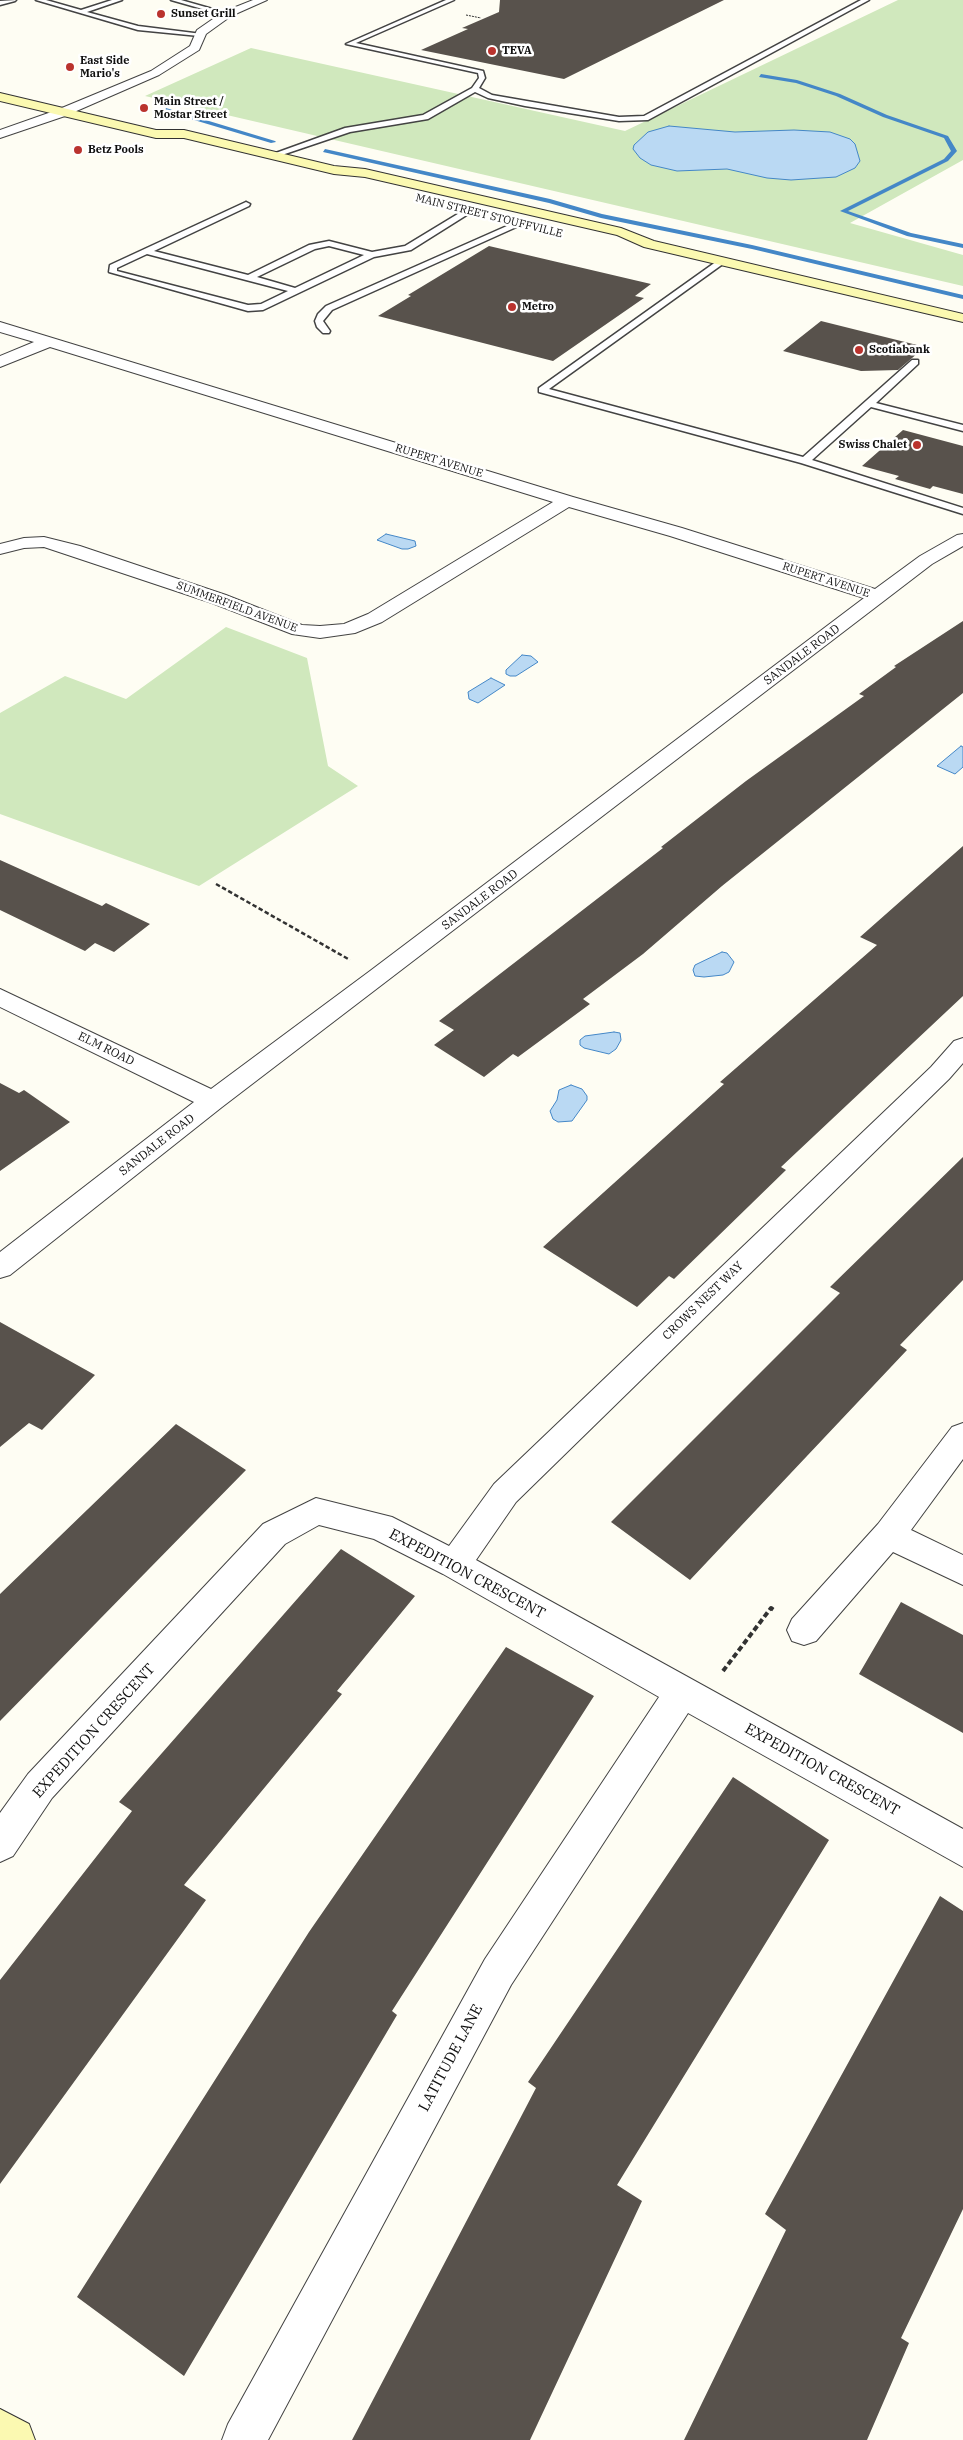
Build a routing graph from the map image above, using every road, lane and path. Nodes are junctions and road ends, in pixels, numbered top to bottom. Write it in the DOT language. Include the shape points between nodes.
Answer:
graph roads {
  1 [pos="13,0"];
  2 [pos="43,0"];
  3 [pos="119,0"];
  4 [pos="174,0"];
  5 [pos="262,0"];
  6 [pos="451,0"];
  7 [pos="866,0"];
  8 [pos="0,4"];
  9 [pos="80,12"];
  10 [pos="227,14"];
  11 [pos="200,34"];
  12 [pos="0,86"];
  13 [pos="475,89"];
  14 [pos="28,91"];
  15 [pos="0,97"];
  16 [pos="60,98"];
  17 [pos="84,104"];
  18 [pos="102,108"];
  19 [pos="62,113"];
  20 [pos="159,121"];
  21 [pos="0,134"];
  22 [pos="184,134"];
  23 [pos="276,156"];
  24 [pos="334,170"];
  25 [pos="246,204"];
  26 [pos="468,211"];
  27 [pos="524,225"];
  28 [pos="649,244"];
  29 [pos="621,246"];
  30 [pos="146,251"];
  31 [pos="372,255"];
  32 [pos="723,261"];
  33 [pos="249,278"];
  34 [pos="296,291"];
  35 [pos="963,318"];
  36 [pos="0,327"];
  37 [pos="326,331"];
  38 [pos="49,342"];
  39 [pos="0,362"];
  40 [pos="915,362"];
  41 [pos="869,404"];
  42 [pos="963,428"];
  43 [pos="805,461"];
  44 [pos="567,501"];
  45 [pos="963,511"];
  46 [pos="963,539"];
  47 [pos="0,549"];
  48 [pos="878,596"];
  49 [pos="216,884"];
  50 [pos="379,977"];
  51 [pos="0,997"];
  52 [pos="963,1047"];
  53 [pos="213,1101"];
  54 [pos="0,1267"];
  55 [pos="963,1436"];
  56 [pos="889,1534"];
  57 [pos="454,1564"];
  58 [pos="963,1571"];
  59 [pos="804,1630"];
  60 [pos="691,1697"];
  61 [pos="0,1844"];
  62 [pos="963,1849"];
  63 [pos="0,2431"];
  64 [pos="13,2440"];
  65 [pos="244,2440"];
  1 -- 8 [label="lane"];
  2 -- 9 [label="lane"];
  3 -- 9 [label="lane"];
  4 -- 10 [label="lane"];
  5 -- 10 [label="street"];
  6 -- 13 [label="lane" via="349,44 481,72 482,78"];
  7 -- 13 [label="lane" via="645,118 619,120 525,104 490,98"];
  9 -- 11 [label="lane" via="138,28"];
  10 -- 11 [label="street"];
  11 -- 17 [label="street" via="196,48 159,71"];
  12 -- 14 [label="main road"];
  13 -- 23 [label="lane" via="426,117 348,130"];
  15 -- 19 [label="main road, MAIN STREET STOUFFVILLE"];
  16 -- 17 [label="main road"];
  17 -- 18 [label="main road"];
  17 -- 19 [label="street"];
  19 -- 21 [label="street"];
  19 -- 22 [label="main road, MAIN STREET STOUFFVILLE" via="156,134"];
  20 -- 22 [label="main road, MAIN STREET STOUFFVILLE" via="179,125"];
  22 -- 23 [label="main road, MAIN STREET STOUFFVILLE"];
  23 -- 24 [label="main road, MAIN STREET STOUFFVILLE"];
  24 -- 26 [label="main road, MAIN STREET STOUFFVILLE" via="346,181"];
  24 -- 28 [label="main road, MAIN STREET STOUFFVILLE" via="365,172 621,232"];
  25 -- 30 [label="lane"];
  26 -- 27 [label="main road, MAIN STREET STOUFFVILLE"];
  26 -- 31 [label="lane" via="408,248"];
  27 -- 37 [label="lane" via="329,308 319,321"];
  28 -- 29 [label="main road, MAIN STREET STOUFFVILLE"];
  28 -- 32 [label="main road, MAIN STREET STOUFFVILLE"];
  30 -- 33 [label="lane"];
  30 -- 34 [label="lane" via="113,267 113,272 248,308 263,307"];
  31 -- 33 [label="lane" via="329,243 312,247"];
  31 -- 34 [label="lane"];
  32 -- 35 [label="main road, MAIN STREET STOUFFVILLE"];
  32 -- 43 [label="lane" via="542,390"];
  33 -- 34 [label="lane"];
  36 -- 38 [label="street, RUPERT AVENUE"];
  38 -- 39 [label="street"];
  38 -- 44 [label="street, RUPERT AVENUE"];
  40 -- 41 [label="lane"];
  41 -- 42 [label="lane"];
  41 -- 43 [label="lane"];
  43 -- 45 [label="lane"];
  44 -- 47 [label="street, SUMMERFIELD AVENUE" via="375,618 348,629 320,632 299,630 219,599 44,542"];
  44 -- 48 [label="street, RUPERT AVENUE"];
  46 -- 48 [label="street, SANDALE ROAD" via="926,560"];
  48 -- 50 [label="street, SANDALE ROAD"];
  49 -- 50 [label="path"];
  50 -- 53 [label="street, SANDALE ROAD"];
  51 -- 53 [label="street, ELM ROAD"];
  52 -- 57 [label="street, CROWS NEST WAY" via="940,1073 505,1493"];
  53 -- 54 [label="street, SANDALE ROAD"];
  55 -- 56 [label="street"];
  56 -- 58 [label="street"];
  56 -- 59 [label="street"];
  57 -- 60 [label="street, EXPEDITION CRESCENT"];
  57 -- 61 [label="street, EXPEDITION CRESCENT" via="381,1528 316,1511 274,1534 40,1786"];
  59 -- 60 [label="path" via="771,1608"];
  60 -- 62 [label="street, EXPEDITION CRESCENT"];
  60 -- 65 [label="street, LATITUDE LANE" via="498,1972"];
  63 -- 64 [label="main road"];
}
